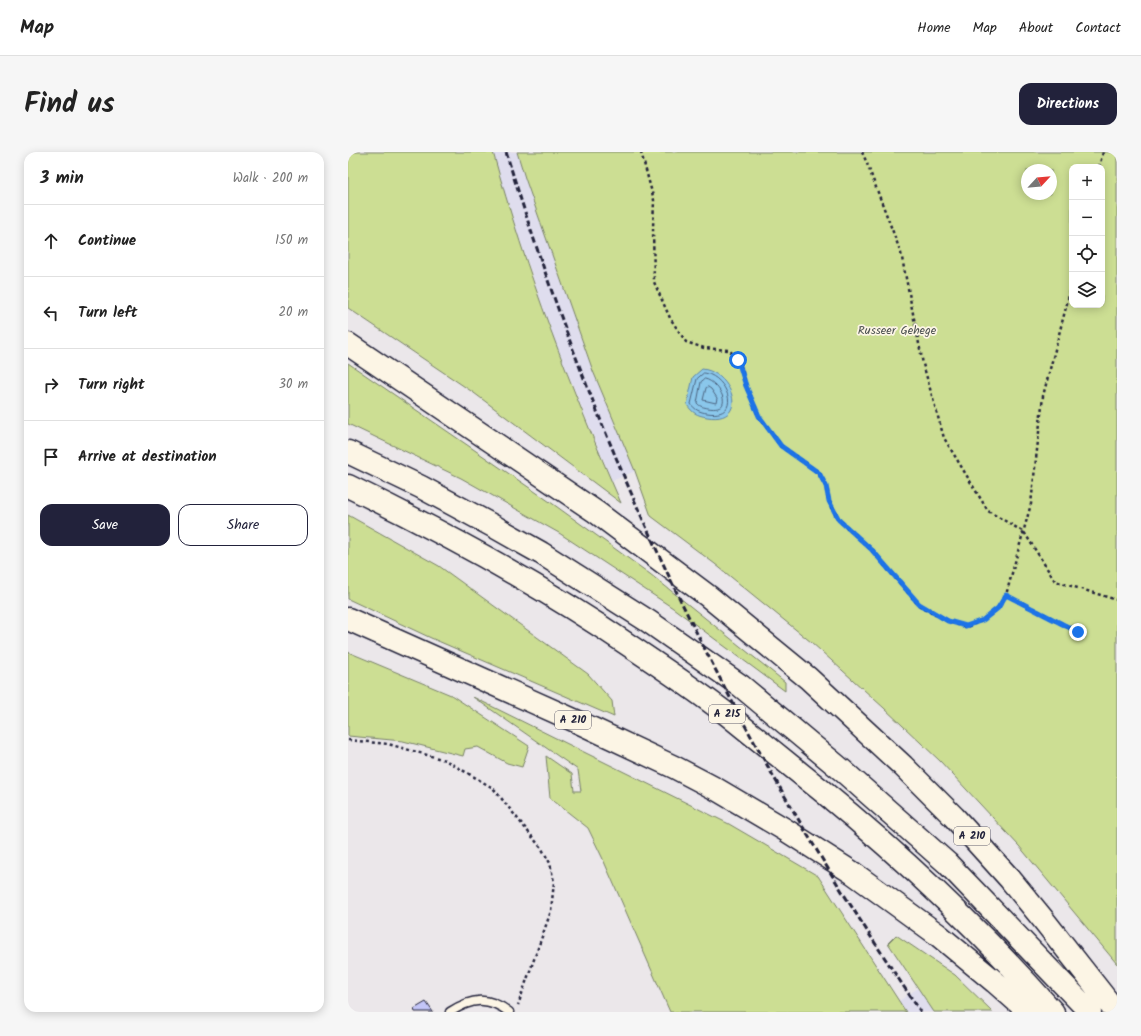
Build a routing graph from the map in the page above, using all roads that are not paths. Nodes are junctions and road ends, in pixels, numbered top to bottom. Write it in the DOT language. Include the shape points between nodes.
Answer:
graph roads {
  1 [pos="348,344"];
  2 [pos="348,452"];
  3 [pos="348,486"];
  4 [pos="348,619"];
  5 [pos="450,1012"];
  6 [pos="509,1012"];
  7 [pos="1029,1012"];
  8 [pos="1053,1012"];
  9 [pos="1090,1012"];
  10 [pos="1116,1012"];
  1 -- 10 [label="highway, A 210" via="596,512 708,596 808,678 954,817 1010,879"];
  2 -- 9 [label="highway, A 215" via="421,487 541,553 648,621 741,686 843,771 947,863"];
  3 -- 8 [label="highway, A 215" via="473,550 542,589 628,644 728,715 831,797 899,856 1018,972"];
  4 -- 7 [label="highway, A 210" via="578,722 716,789 854,873 937,934"];
  5 -- 6 [label="lane" via="477,1000 496,1003"];
}
